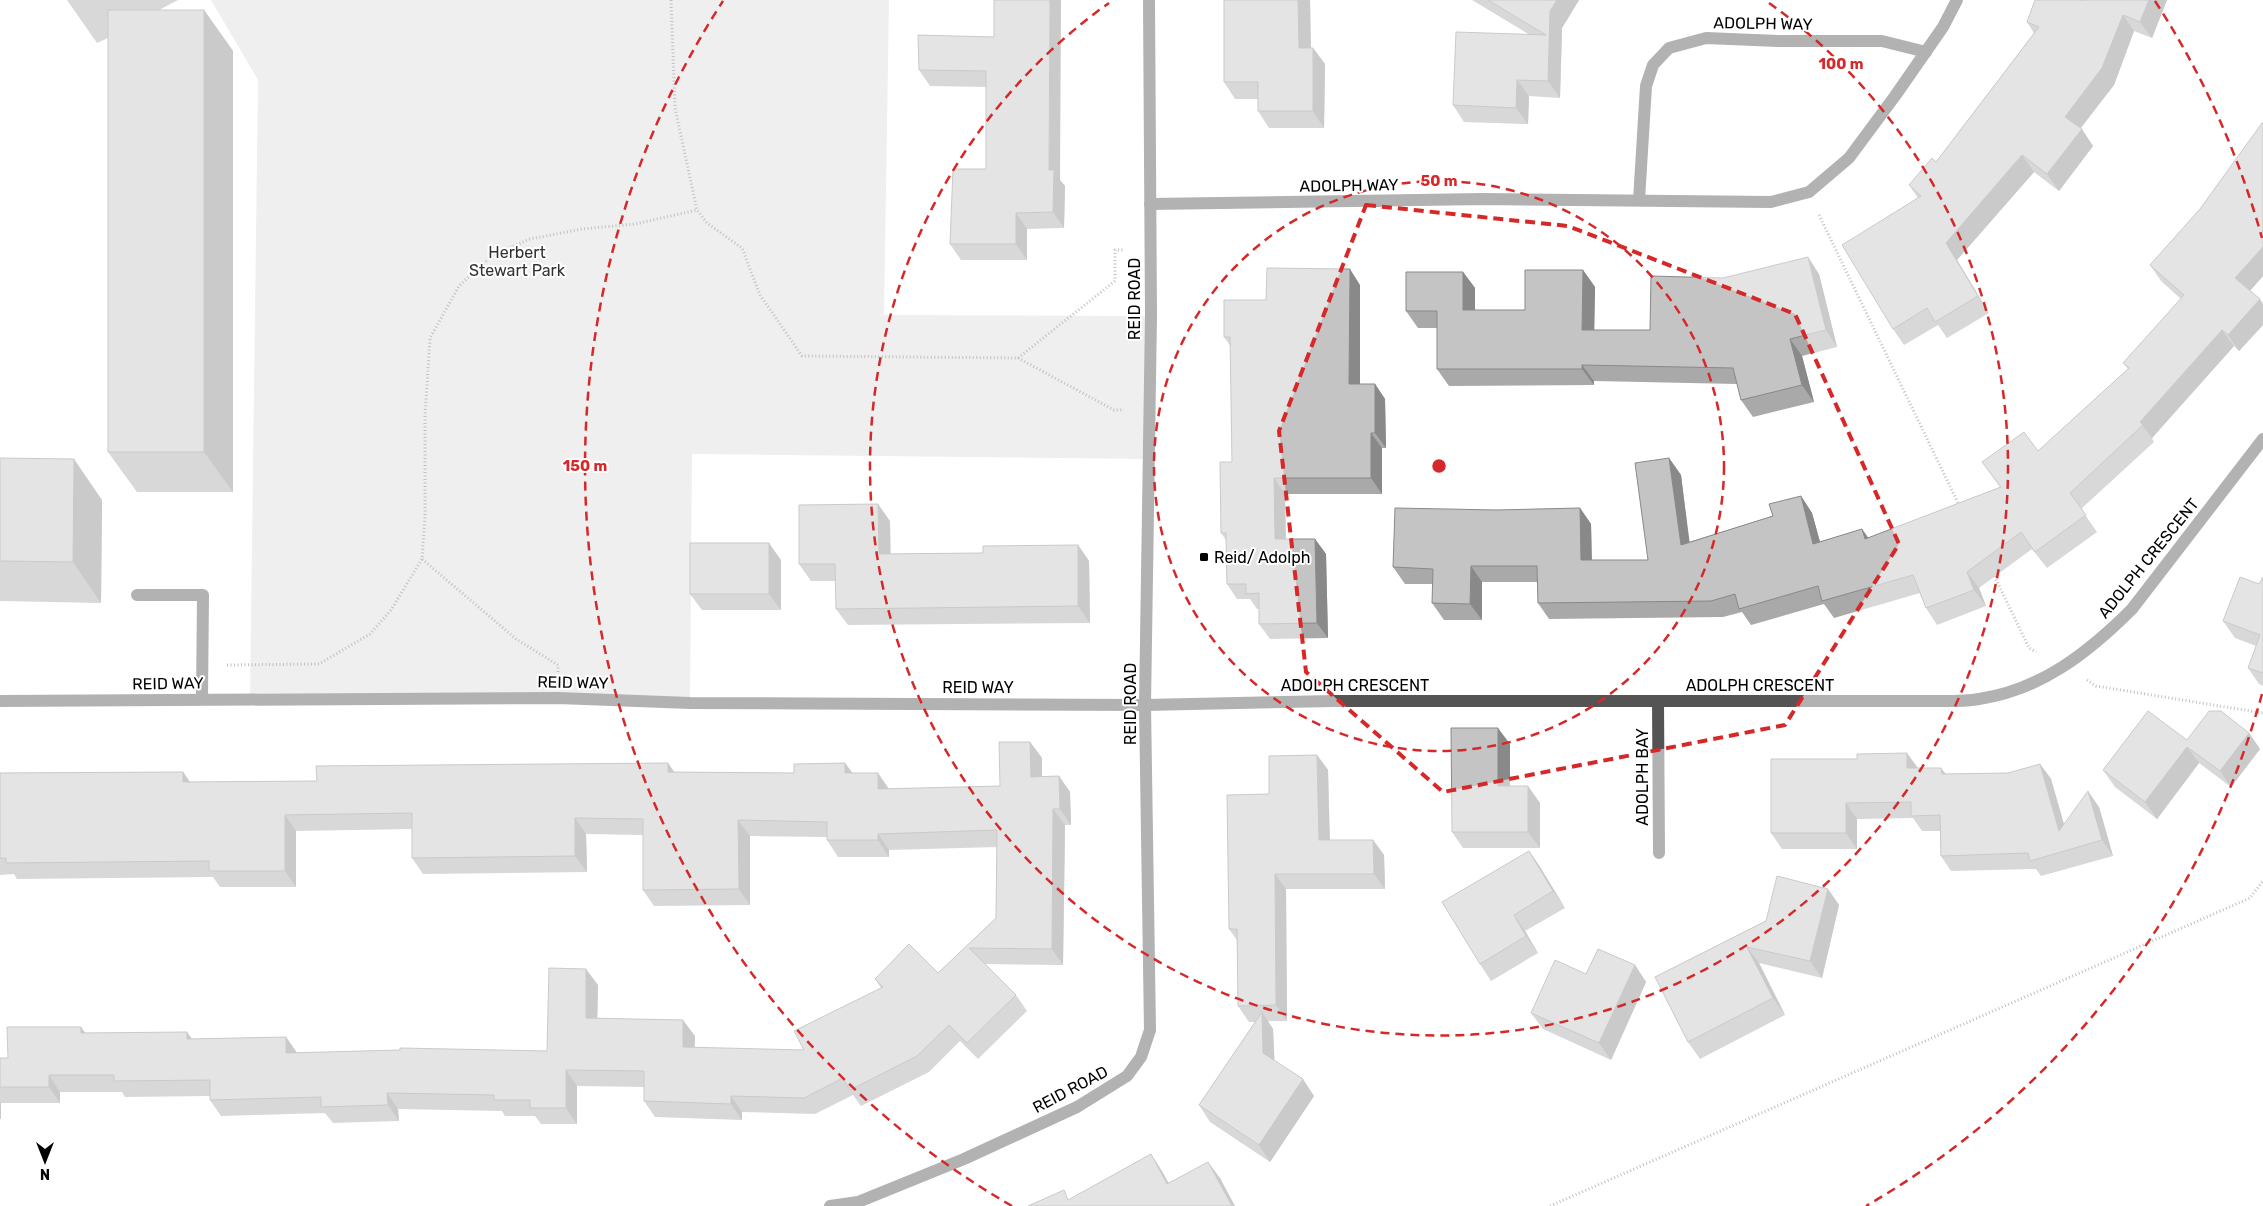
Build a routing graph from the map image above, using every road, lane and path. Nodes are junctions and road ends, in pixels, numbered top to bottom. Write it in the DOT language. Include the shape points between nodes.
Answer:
graph roads {
  1 [pos="671,0"];
  2 [pos="1149,0"];
  3 [pos="1957,0"];
  4 [pos="1926,52"];
  5 [pos="1639,200"];
  6 [pos="1150,204"];
  7 [pos="697,210"];
  8 [pos="1822,222"];
  9 [pos="1114,250"];
  10 [pos="1018,358"];
  11 [pos="1114,410"];
  12 [pos="2263,439"];
  13 [pos="1964,515"];
  14 [pos="422,560"];
  15 [pos="1990,568"];
  16 [pos="137,595"];
  17 [pos="202,665"];
  18 [pos="558,665"];
  19 [pos="2063,667"];
  20 [pos="202,698"];
  21 [pos="0,701"];
  22 [pos="1658,701"];
  23 [pos="1145,704"];
  24 [pos="2263,712"];
  25 [pos="1659,853"];
  26 [pos="2263,881"];
  27 [pos="830,1206"];
  28 [pos="1550,1206"];
  1 -- 7 [label="path" via="675,108"];
  2 -- 6 [label="street, REID ROAD"];
  3 -- 4 [label="street, ADOLPH WAY"];
  4 -- 5 [label="street, ADOLPH WAY" via="1849,158 1809,192 1771,202"];
  4 -- 5 [label="street, ADOLPH WAY" via="1882,41 1706,38 1669,48 1653,65 1646,86"];
  5 -- 6 [label="street, ADOLPH WAY"];
  6 -- 23 [label="street, REID ROAD"];
  7 -- 10 [label="path" via="707,222 742,248 760,295 802,356"];
  7 -- 14 [label="path" via="635,224 582,229 530,239 493,255 459,286 430,338"];
  8 -- 13 [label="path"];
  9 -- 10 [label="path" via="1114,281"];
  10 -- 11 [label="path"];
  12 -- 19 [label="street, ADOLPH CRESCENT" via="2132,609 2107,634"];
  14 -- 17 [label="path" via="391,610 370,634 318,664"];
  14 -- 18 [label="path" via="516,639"];
  15 -- 19 [label="path" via="2029,648"];
  16 -- 17 [label="street" via="203,595"];
  17 -- 20 [label="street"];
  19 -- 22 [label="street, ADOLPH CRESCENT" via="2026,688 1978,700"];
  19 -- 24 [label="path" via="2096,686"];
  20 -- 21 [label="street, REID WAY"];
  20 -- 23 [label="street, REID WAY"];
  22 -- 23 [label="street, ADOLPH CRESCENT"];
  22 -- 25 [label="street, ADOLPH BAY"];
  23 -- 27 [label="street, REID ROAD" via="1150,1030 1141,1057 1127,1076 1077,1107 964,1159 858,1202"];
  26 -- 28 [label="path" via="2250,898"];
}
